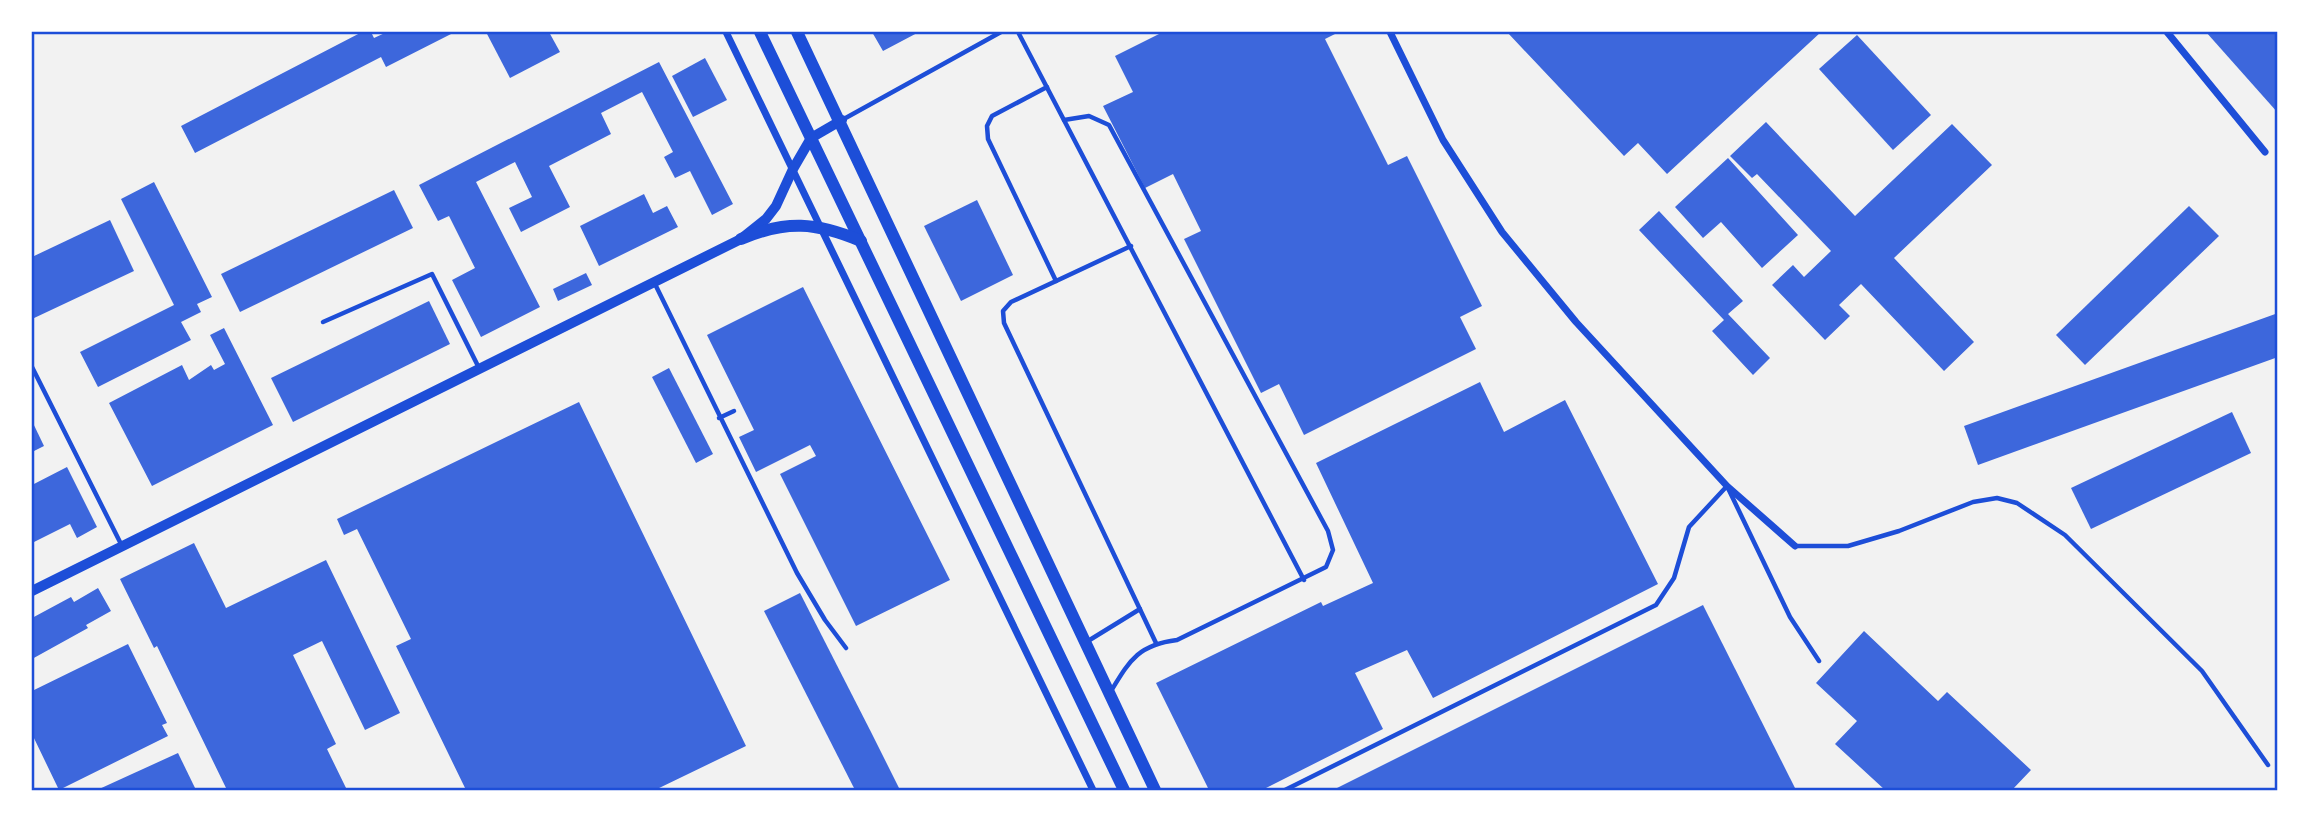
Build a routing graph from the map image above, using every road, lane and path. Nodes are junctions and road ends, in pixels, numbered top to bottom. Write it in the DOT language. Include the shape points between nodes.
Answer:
graph roads {
  1 [pos="726,32"];
  2 [pos="760,32"];
  3 [pos="797,32"];
  4 [pos="1002,32"];
  5 [pos="1018,32"];
  6 [pos="1390,32"];
  7 [pos="2167,32"];
  8 [pos="1047,87"];
  9 [pos="1064,120"];
  10 [pos="842,121"];
  11 [pos="811,138"];
  12 [pos="2264,152"];
  13 [pos="793,169"];
  14 [pos="822,228"];
  15 [pos="741,239"];
  16 [pos="861,242"];
  17 [pos="1131,246"];
  18 [pos="1056,281"];
  19 [pos="654,283"];
  20 [pos="323,322"];
  21 [pos="32,367"];
  22 [pos="480,371"];
  23 [pos="734,411"];
  24 [pos="719,418"];
  25 [pos="1727,486"];
  26 [pos="121,545"];
  27 [pos="1795,546"];
  28 [pos="1304,580"];
  29 [pos="32,591"];
  30 [pos="1140,609"];
  31 [pos="1084,643"];
  32 [pos="1156,643"];
  33 [pos="846,648"];
  34 [pos="1819,661"];
  35 [pos="1109,695"];
  36 [pos="2268,765"];
  37 [pos="1093,790"];
  38 [pos="1124,790"];
  39 [pos="1155,790"];
  40 [pos="1285,790"];
  1 -- 13 [label="street"];
  2 -- 11 [label="main road"];
  3 -- 10 [label="main road"];
  4 -- 10 [label="lane"];
  5 -- 8 [label="lane"];
  6 -- 25 [label="street" via="1443,140 1502,232 1576,322"];
  7 -- 12 [label="street"];
  8 -- 9 [label="lane"];
  8 -- 18 [label="lane" via="992,116 987,126 988,139"];
  9 -- 17 [label="lane"];
  9 -- 28 [label="lane" via="1089,116 1109,125 1328,531 1333,550 1326,567"];
  10 -- 11 [label="street"];
  10 -- 31 [label="main road"];
  11 -- 13 [label="street"];
  11 -- 16 [label="main road"];
  13 -- 14 [label="street"];
  13 -- 15 [label="street" via="776,206"];
  14 -- 15 [label="main road" via="788,224"];
  14 -- 16 [label="main road"];
  14 -- 37 [label="street"];
  15 -- 19 [label="street"];
  16 -- 38 [label="main road"];
  17 -- 18 [label="lane"];
  17 -- 28 [label="lane"];
  18 -- 30 [label="lane" via="1011,302 1003,311 1004,323"];
  19 -- 22 [label="street"];
  19 -- 24 [label="lane"];
  20 -- 22 [label="lane" via="432,274"];
  21 -- 26 [label="lane"];
  22 -- 26 [label="street"];
  23 -- 24 [label="lane"];
  24 -- 33 [label="lane" via="797,573"];
  25 -- 27 [label="street"];
  25 -- 34 [label="lane" via="1790,617"];
  25 -- 40 [label="lane" via="1689,527 1674,578 1656,605"];
  26 -- 29 [label="street"];
  27 -- 36 [label="lane" via="1848,546 1973,502 1997,498 2017,503 2064,535 2202,671"];
  28 -- 32 [label="lane" via="1177,640"];
  30 -- 31 [label="lane"];
  30 -- 32 [label="lane"];
  31 -- 35 [label="main road"];
  32 -- 35 [label="lane" via="1132,657"];
  35 -- 39 [label="main road"];
}
